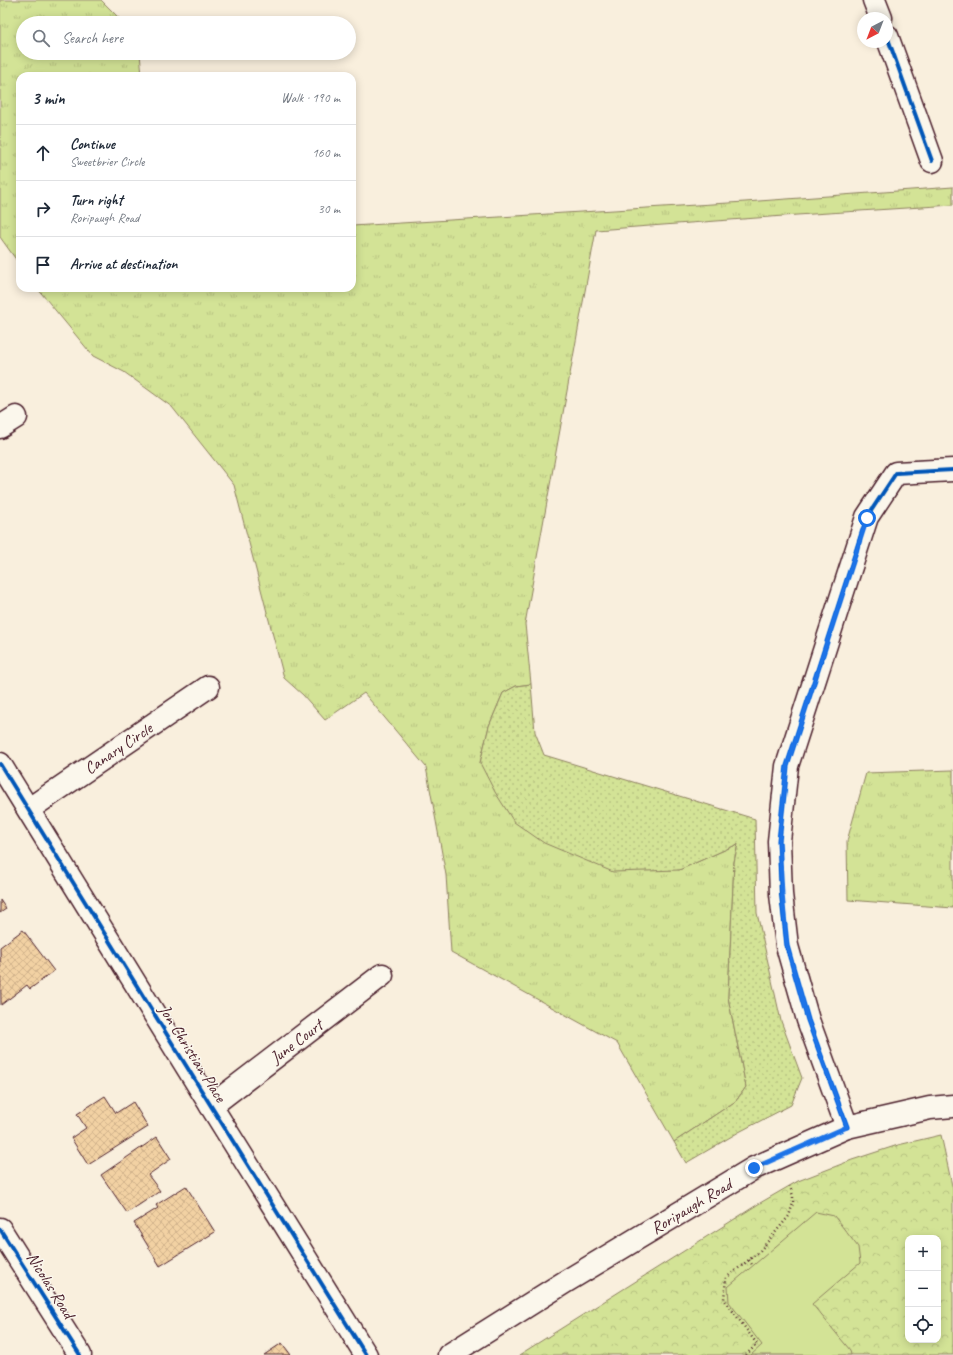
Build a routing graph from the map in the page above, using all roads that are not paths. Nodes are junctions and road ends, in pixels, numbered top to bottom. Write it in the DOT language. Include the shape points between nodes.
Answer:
graph roads {
  1 [pos="874,0"];
  2 [pos="879,12"];
  3 [pos="891,48"];
  4 [pos="932,161"];
  5 [pos="953,470"];
  6 [pos="208,687"];
  7 [pos="0,764"];
  8 [pos="29,810"];
  9 [pos="382,975"];
  10 [pos="211,1106"];
  11 [pos="953,1106"];
  12 [pos="847,1127"];
  13 [pos="0,1229"];
  14 [pos="80,1355"];
  15 [pos="366,1355"];
  16 [pos="449,1355"];
  1 -- 2 [label="street"];
  3 -- 4 [label="street"];
  5 -- 12 [label="street" via="896,473 867,518 787,766 779,841 787,946 808,1020"];
  6 -- 8 [label="street, Canary Circle"];
  7 -- 8 [label="street, Jon Christian Place"];
  8 -- 10 [label="street, Jon Christian Place"];
  9 -- 10 [label="street, June Court"];
  10 -- 15 [label="street, Jon Christian Place"];
  11 -- 12 [label="street, Roripaugh Road" via="930,1108"];
  12 -- 16 [label="street, Roripaugh Road" via="754,1168"];
  13 -- 14 [label="street, Nicolas Road"];
}
